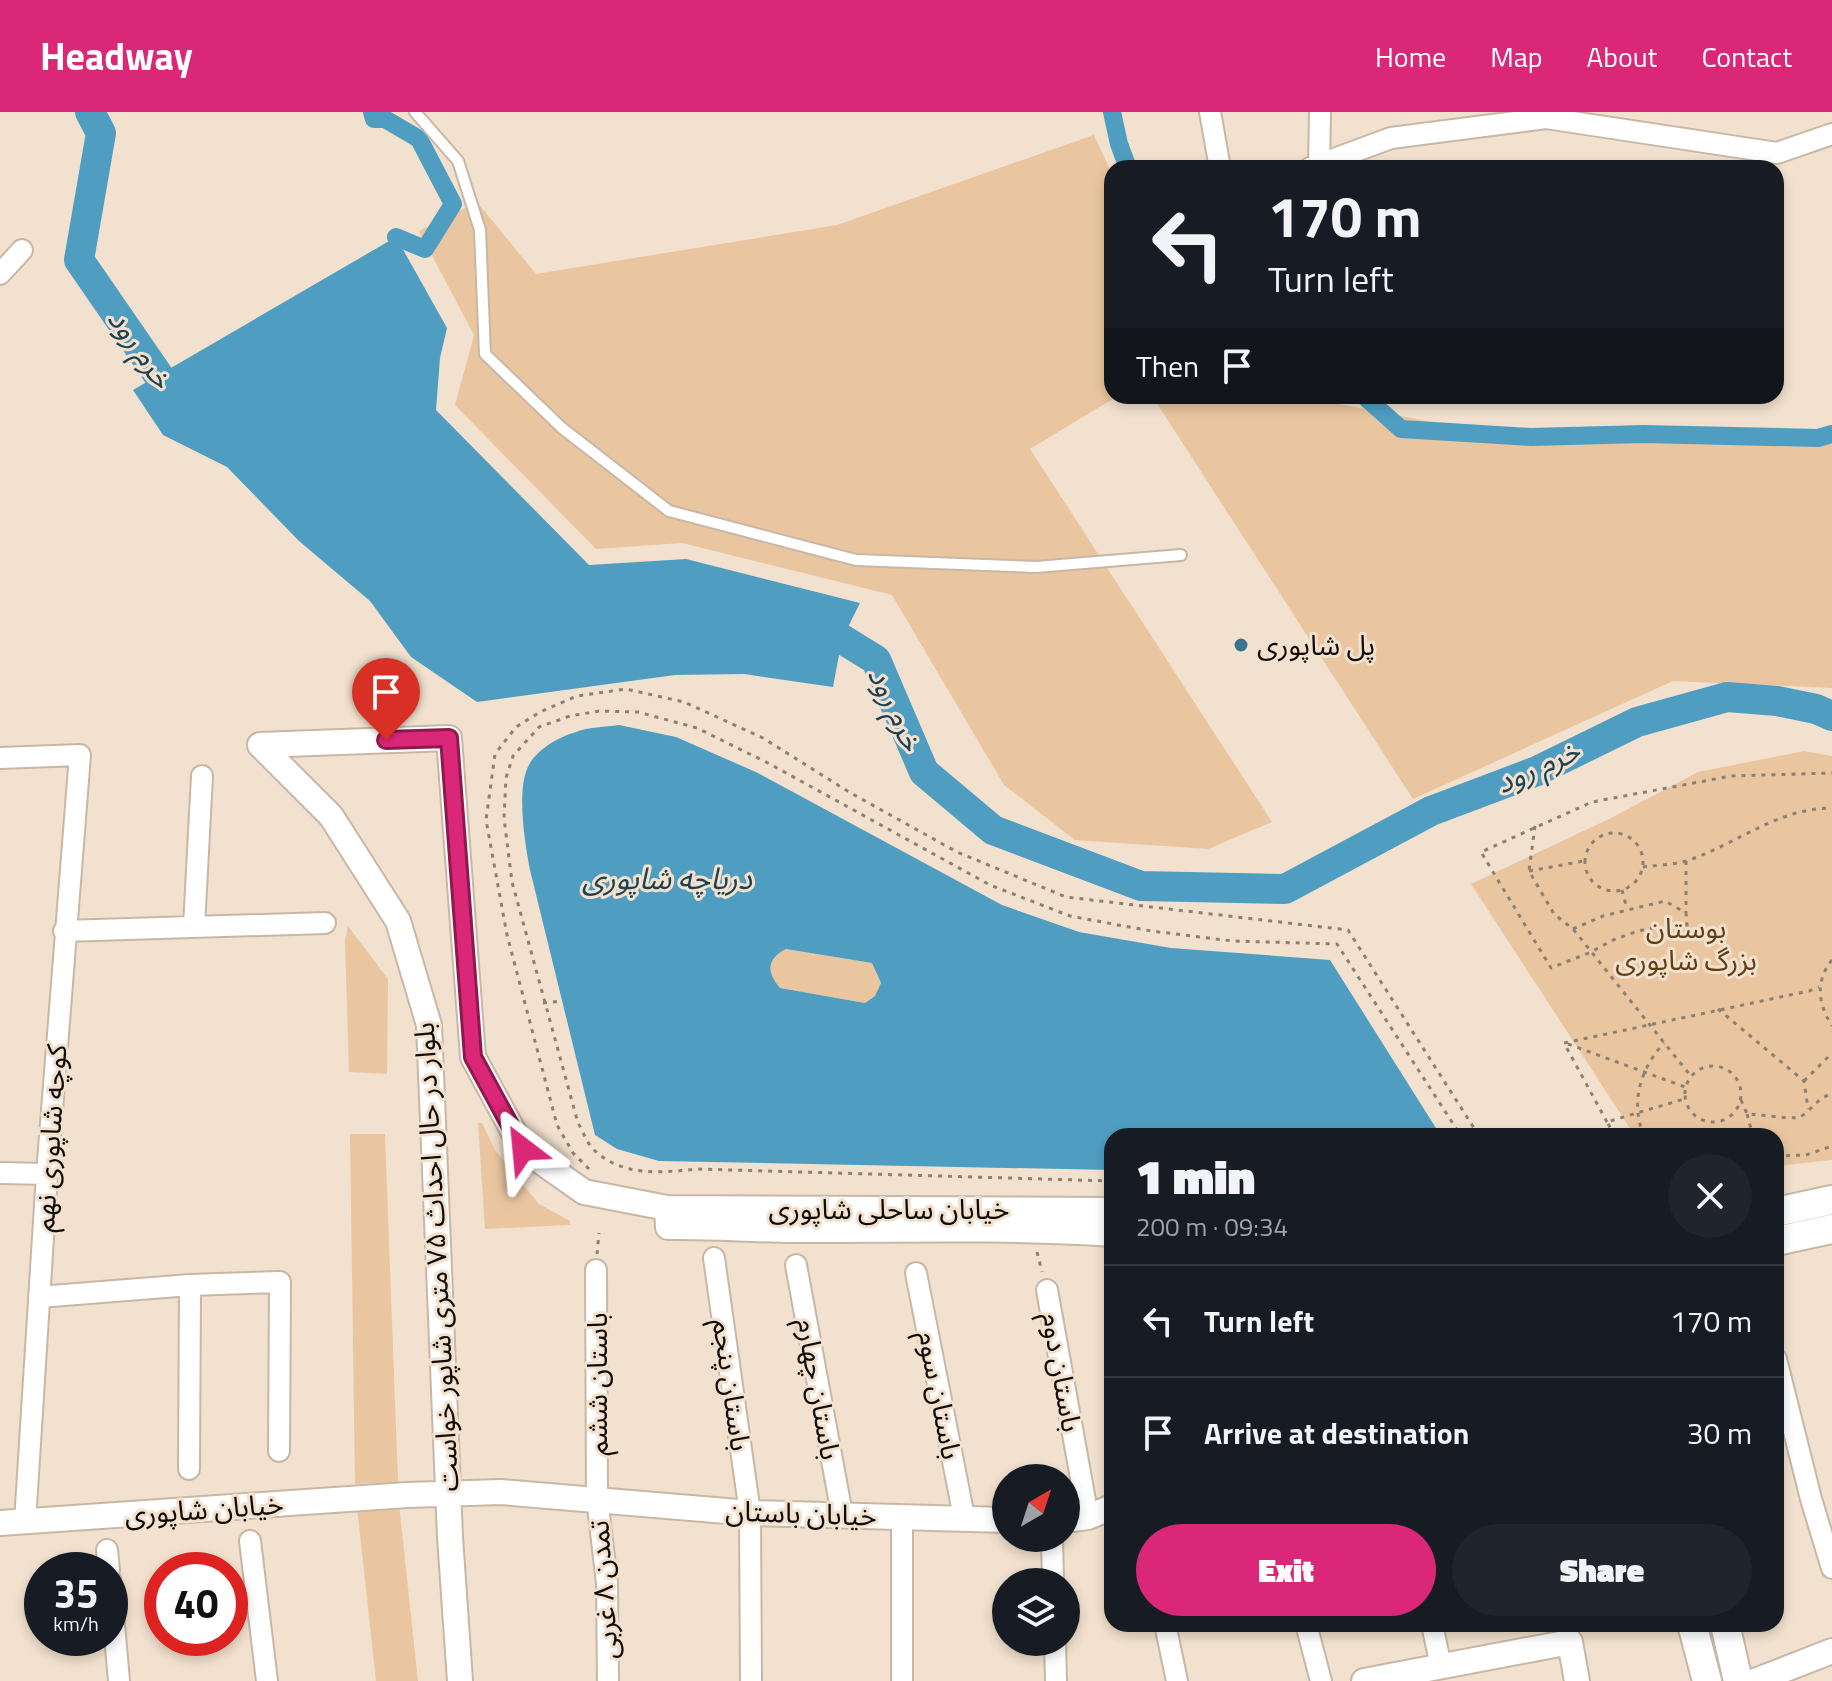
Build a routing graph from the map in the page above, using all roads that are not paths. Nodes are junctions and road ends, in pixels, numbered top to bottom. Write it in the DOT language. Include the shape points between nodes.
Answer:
graph roads {
  1 [pos="415,112"];
  2 [pos="1210,112"];
  3 [pos="1320,112"];
  4 [pos="1832,134"];
  5 [pos="1219,160"];
  6 [pos="1315,160"];
  7 [pos="1330,160"];
  8 [pos="22,250"];
  9 [pos="0,274"];
  10 [pos="1181,555"];
  11 [pos="0,758"];
  12 [pos="202,776"];
  13 [pos="325,923"];
  14 [pos="194,927"];
  15 [pos="64,931"];
  16 [pos="0,1173"];
  17 [pos="47,1174"];
  18 [pos="1832,1200"];
  19 [pos="1784,1210"];
  20 [pos="1104,1211"];
  21 [pos="667,1218"];
  22 [pos="1030,1219"];
  23 [pos="1832,1229"];
  24 [pos="1104,1233"];
  25 [pos="1784,1239"];
  26 [pos="714,1258"];
  27 [pos="796,1265"];
  28 [pos="596,1270"];
  29 [pos="916,1273"];
  30 [pos="190,1285"];
  31 [pos="1047,1290"];
  32 [pos="39,1297"];
  33 [pos="1784,1391"];
  34 [pos="279,1451"];
  35 [pos="1070,1464"];
  36 [pos="189,1469"];
  37 [pos="448,1493"];
  38 [pos="597,1498"];
  39 [pos="1104,1510"];
  40 [pos="750,1513"];
  41 [pos="842,1514"];
  42 [pos="902,1516"];
  43 [pos="964,1517"];
  44 [pos="1080,1518"];
  45 [pos="992,1519"];
  46 [pos="25,1522"];
  47 [pos="0,1523"];
  48 [pos="250,1541"];
  49 [pos="1832,1568"];
  50 [pos="1167,1632"];
  51 [pos="1308,1632"];
  52 [pos="1434,1632"];
  53 [pos="1694,1632"];
  54 [pos="1727,1632"];
  55 [pos="1568,1633"];
  56 [pos="1832,1651"];
  57 [pos="117,1656"];
  58 [pos="1055,1656"];
  59 [pos="1441,1667"];
  60 [pos="1396,1678"];
  61 [pos="119,1681"];
  62 [pos="267,1681"];
  63 [pos="460,1681"];
  64 [pos="608,1681"];
  65 [pos="751,1681"];
  66 [pos="902,1681"];
  67 [pos="1056,1681"];
  68 [pos="1177,1681"];
  69 [pos="1321,1681"];
  70 [pos="1364,1681"];
  71 [pos="1577,1681"];
  72 [pos="1707,1681"];
  73 [pos="1738,1681"];
  74 [pos="1755,1681"];
  1 -- 10 [label="lane" via="458,161 480,230 485,354 562,428 669,511 856,560 1036,567"];
  2 -- 5 [label="street"];
  3 -- 6 [label="street"];
  4 -- 7 [label="street" via="1777,153 1546,118 1391,138"];
  8 -- 9 [label="street"];
  11 -- 15 [label="street, کوچه شاپوری نهم" via="80,755"];
  12 -- 14 [label="street"];
  13 -- 14 [label="street"];
  14 -- 15 [label="street"];
  15 -- 17 [label="street, کوچه شاپوری نهم"];
  16 -- 17 [label="street"];
  17 -- 32 [label="street, کوچه شاپوری نهم"];
  18 -- 19 [label="main road"];
  20 -- 22 [label="street, خیابان ساحلی شاپوری"];
  21 -- 22 [label="street, خیابان ساحلی شاپوری"];
  21 -- 37 [label="street, بلوار در حال احداث ۷۵ متری شاپور خواست" via="584,1192 523,1149 473,1057 449,738 260,745 331,816 398,921 429,1025"];
  22 -- 24 [label="street, خیابان ساحلی شاپوری"];
  23 -- 25 [label="main road"];
  26 -- 40 [label="street, باستان پنجم"];
  27 -- 41 [label="street, باستان چهارم"];
  28 -- 38 [label="street, باستان ششم"];
  29 -- 43 [label="street, باستان سوم"];
  30 -- 32 [label="street"];
  30 -- 34 [label="street" via="280,1282"];
  30 -- 36 [label="street"];
  31 -- 35 [label="street, باستان دوم"];
  32 -- 46 [label="street, کوچه شاپوری نهم"];
  33 -- 49 [label="street"];
  37 -- 38 [label="street, خیابان باستان"];
  37 -- 46 [label="street, خیابان شاپوری"];
  37 -- 63 [label="street, بلوار در حال احداث ۷۵ متری شاپور خواست"];
  38 -- 40 [label="street, خیابان باستان"];
  38 -- 64 [label="street, تمدن ۸ غربی" via="607,1583"];
  39 -- 44 [label="street"];
  40 -- 41 [label="street, خیابان باستان"];
  40 -- 65 [label="street, باستان پنجم"];
  41 -- 42 [label="street, خیابان باستان"];
  42 -- 43 [label="street, خیابان باستان"];
  42 -- 66 [label="street"];
  43 -- 45 [label="street, خیابان باستان"];
  46 -- 47 [label="street, خیابان شاپوری"];
  48 -- 62 [label="street"];
  50 -- 68 [label="street"];
  51 -- 69 [label="street"];
  52 -- 59 [label="street"];
  53 -- 72 [label="main road"];
  54 -- 73 [label="main road"];
  55 -- 59 [label="street"];
  55 -- 71 [label="street"];
  56 -- 74 [label="street"];
  57 -- 61 [label="street"];
  58 -- 67 [label="street"];
  59 -- 60 [label="street"];
  60 -- 70 [label="street"];
}
